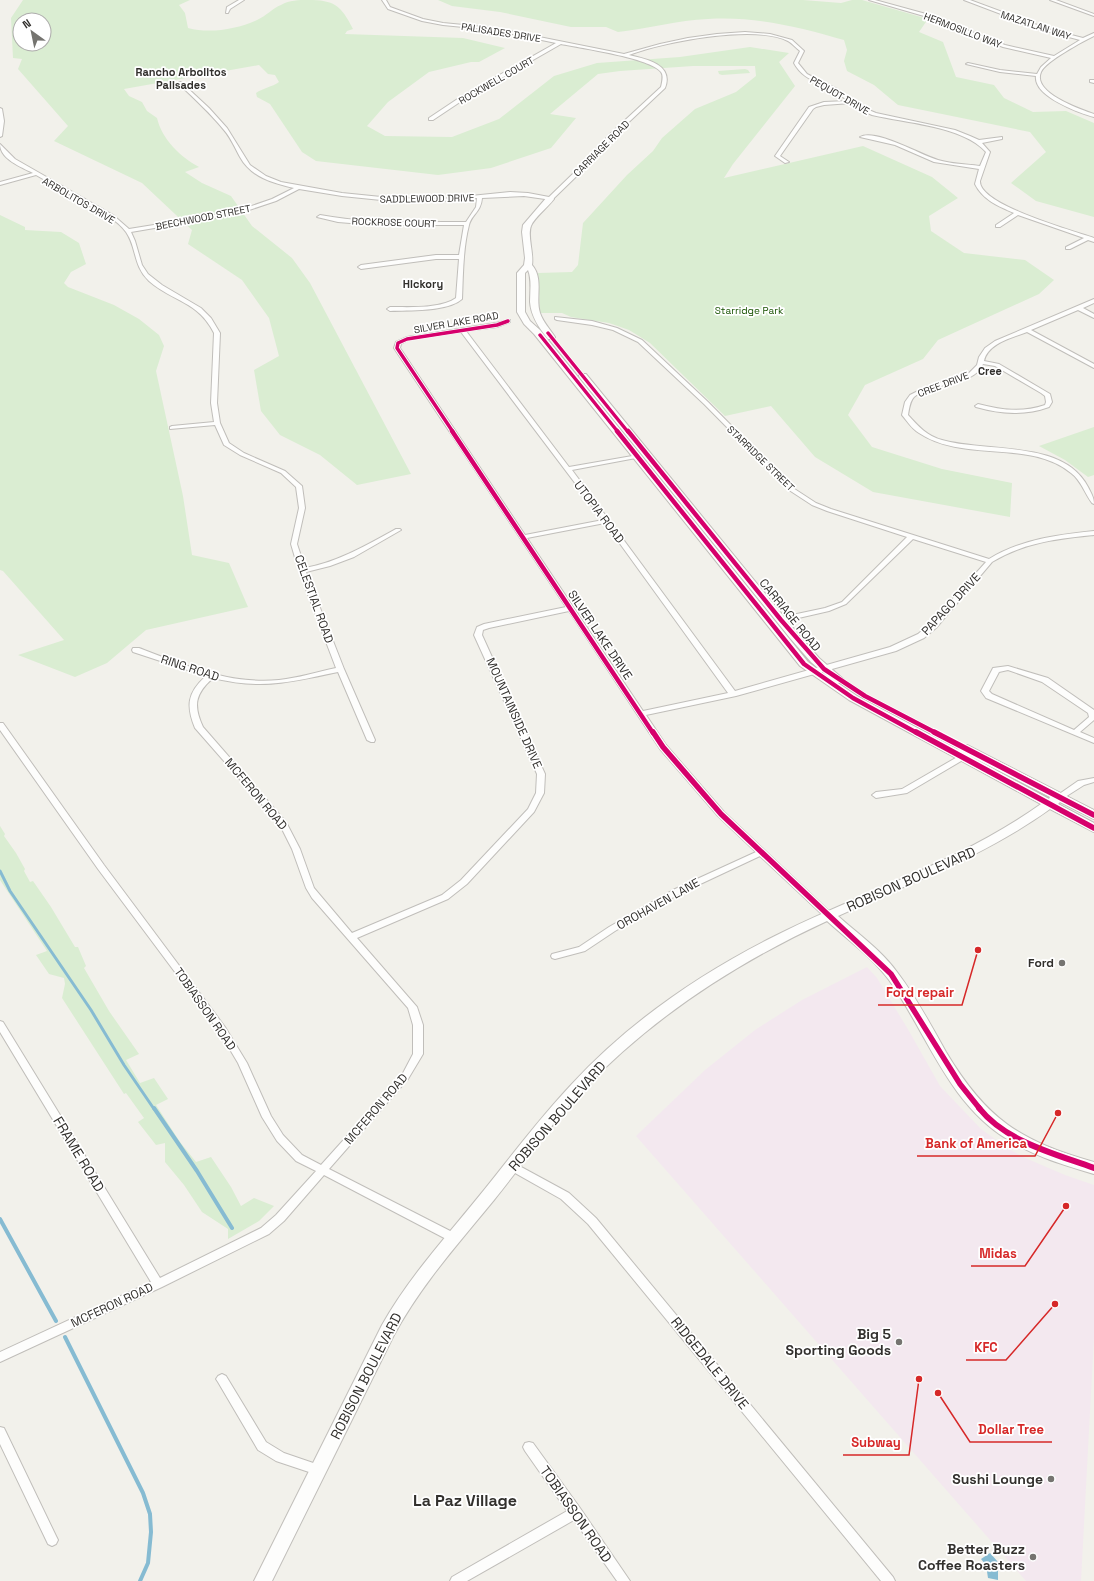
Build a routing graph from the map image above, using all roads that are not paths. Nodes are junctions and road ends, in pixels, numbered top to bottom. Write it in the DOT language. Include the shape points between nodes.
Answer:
graph roads {
  1 [pos="242,0"];
  2 [pos="384,0"];
  3 [pos="871,0"];
  4 [pos="966,0"];
  5 [pos="1052,0"];
  6 [pos="227,12"];
  7 [pos="1094,15"];
  8 [pos="1094,34"];
  9 [pos="1084,40"];
  10 [pos="561,42"];
  11 [pos="624,56"];
  12 [pos="1055,58"];
  13 [pos="968,64"];
  14 [pos="1038,75"];
  15 [pos="181,83"];
  16 [pos="851,102"];
  17 [pos="0,109"];
  18 [pos="1094,116"];
  19 [pos="431,119"];
  20 [pos="0,136"];
  21 [pos="862,137"];
  22 [pos="1000,138"];
  23 [pos="978,142"];
  24 [pos="0,145"];
  25 [pos="787,162"];
  26 [pos="983,168"];
  27 [pos="35,174"];
  28 [pos="0,184"];
  29 [pos="299,187"];
  30 [pos="480,197"];
  31 [pos="550,199"];
  32 [pos="1017,213"];
  33 [pos="320,217"];
  34 [pos="468,223"];
  35 [pos="998,226"];
  36 [pos="128,231"];
  37 [pos="1088,238"];
  38 [pos="1094,240"];
  39 [pos="1068,248"];
  40 [pos="461,257"];
  41 [pos="528,265"];
  42 [pos="361,267"];
  43 [pos="521,290"];
  44 [pos="534,290"];
  45 [pos="1094,301"];
  46 [pos="1079,308"];
  47 [pos="390,309"];
  48 [pos="1094,316"];
  49 [pos="556,318"];
  50 [pos="508,321"];
  51 [pos="1028,330"];
  52 [pos="463,331"];
  53 [pos="544,334"];
  54 [pos="407,340"];
  55 [pos="980,362"];
  56 [pos="1094,366"];
  57 [pos="978,406"];
  58 [pos="217,423"];
  59 [pos="172,428"];
  60 [pos="641,455"];
  61 [pos="567,469"];
  62 [pos="1094,502"];
  63 [pos="607,521"];
  64 [pos="398,530"];
  65 [pos="1094,533"];
  66 [pos="523,537"];
  67 [pos="911,537"];
  68 [pos="990,561"];
  69 [pos="302,571"];
  70 [pos="570,608"];
  71 [pos="776,621"];
  72 [pos="136,650"];
  73 [pos="340,669"];
  74 [pos="819,671"];
  75 [pos="211,676"];
  76 [pos="733,694"];
  77 [pos="641,714"];
  78 [pos="0,724"];
  79 [pos="1075,734"];
  80 [pos="371,740"];
  81 [pos="1094,741"];
  82 [pos="968,755"];
  83 [pos="1094,780"];
  84 [pos="876,795"];
  85 [pos="1055,801"];
  86 [pos="1094,815"];
  87 [pos="1094,828"];
  88 [pos="762,852"];
  89 [pos="829,916"];
  90 [pos="351,937"];
  91 [pos="555,956"];
  92 [pos="0,1024"];
  93 [pos="512,1166"];
  94 [pos="1094,1168"];
  95 [pos="322,1171"];
  96 [pos="454,1238"];
  97 [pos="158,1284"];
  98 [pos="0,1357"];
  99 [pos="222,1379"];
  100 [pos="0,1432"];
  101 [pos="529,1447"];
  102 [pos="318,1470"];
  103 [pos="576,1512"];
  104 [pos="52,1540"];
  105 [pos="263,1581"];
  106 [pos="456,1581"];
  107 [pos="624,1581"];
  108 [pos="889,1581"];
  1 -- 6 [label="street" via="228,8"];
  2 -- 10 [label="street, PALISADES DRIVE" via="389,8 396,12 422,20 494,29"];
  3 -- 12 [label="street, HERMOSILLO WAY" via="925,15 1004,46"];
  4 -- 9 [label="street, MAZATLAN WAY" via="1047,30"];
  5 -- 7 [label="street"];
  8 -- 9 [label="street"];
  9 -- 12 [label="street"];
  10 -- 11 [label="street, PALISADES DRIVE"];
  10 -- 19 [label="street, ROCKWELL COURT"];
  11 -- 16 [label="street, PEQUOT DRIVE" via="649,46 724,33 759,34 793,42 802,50 796,63 798,68 805,75 832,88"];
  11 -- 31 [label="street, CARRIAGE ROAD" via="662,70 666,80 663,87"];
  12 -- 14 [label="street" via="1038,72"];
  13 -- 14 [label="street"];
  14 -- 18 [label="street" via="1041,87 1051,96"];
  15 -- 29 [label="street, SADDLEWOOD DRIVE" via="227,132 251,168 265,177"];
  16 -- 23 [label="street, PEQUOT DRIVE" via="873,114 930,125"];
  16 -- 25 [label="street" via="811,108 777,156"];
  17 -- 20 [label="street"];
  21 -- 26 [label="street" via="897,144 936,161"];
  22 -- 23 [label="street"];
  23 -- 26 [label="street" via="988,152"];
  24 -- 27 [label="street, ARBOLITOS DRIVE" via="13,160"];
  26 -- 32 [label="street" via="978,184 980,192"];
  27 -- 28 [label="street"];
  27 -- 36 [label="street, ARBOLITOS DRIVE" via="110,216"];
  29 -- 30 [label="street, SADDLEWOOD DRIVE" via="333,194 388,199 442,200"];
  29 -- 36 [label="street, BEECHWOOD STREET" via="274,200 235,212"];
  30 -- 31 [label="street, SADDLEWOOD DRIVE" via="520,194"];
  30 -- 34 [label="street" via="480,207"];
  31 -- 41 [label="street, CARRIAGE ROAD" via="527,225"];
  32 -- 35 [label="street"];
  32 -- 37 [label="street"];
  33 -- 34 [label="street, ROCKROSE COURT" via="390,223"];
  34 -- 40 [label="street"];
  36 -- 58 [label="street, ARBOLITOS DRIVE" via="142,271 157,284 196,307 217,333 214,403"];
  37 -- 38 [label="street"];
  37 -- 39 [label="street"];
  40 -- 42 [label="street" via="436,257"];
  40 -- 47 [label="street" via="459,299 456,303"];
  41 -- 43 [label="street, CARRIAGE ROAD" via="521,273"];
  41 -- 44 [label="street, CARRIAGE ROAD" via="533,273"];
  43 -- 44 [label="street"];
  43 -- 53 [label="street, CARRIAGE ROAD" via="520,304 523,317"];
  44 -- 53 [label="street, CARRIAGE ROAD" via="535,312"];
  45 -- 46 [label="street, CREE DRIVE"];
  46 -- 48 [label="street"];
  46 -- 51 [label="street, CREE DRIVE"];
  49 -- 67 [label="street, STARRIDGE STREET" via="615,328 634,337 706,403 791,489 814,504 829,510"];
  50 -- 52 [label="street, SILVER LAKE ROAD"];
  51 -- 55 [label="street, CREE DRIVE" via="997,342 987,349"];
  51 -- 56 [label="street"];
  52 -- 54 [label="street, SILVER LAKE ROAD"];
  52 -- 61 [label="street, UTOPIA ROAD"];
  53 -- 60 [label="street, CARRIAGE ROAD"];
  54 -- 66 [label="street, SILVER LAKE DRIVE" via="398,343 397,348"];
  55 -- 57 [label="street" via="997,365 1043,392 1048,396 1049,402 1047,406 1034,412 1023,413 995,411"];
  55 -- 62 [label="street, CREE DRIVE" via="980,366 969,376 928,388 912,396 905,415 910,422 926,435 950,444 973,449 1031,452 1049,458 1078,475"];
  58 -- 59 [label="street"];
  58 -- 69 [label="street, CELESTIAL ROAD" via="226,444 283,472 299,486 302,508 294,544"];
  60 -- 61 [label="street"];
  60 -- 71 [label="street, CARRIAGE ROAD"];
  61 -- 63 [label="street, UTOPIA ROAD"];
  63 -- 66 [label="street"];
  63 -- 76 [label="street, UTOPIA ROAD"];
  64 -- 69 [label="street" via="352,556 333,564"];
  65 -- 68 [label="street, PAPAGO DRIVE" via="1050,538 1020,545"];
  66 -- 70 [label="street, SILVER LAKE DRIVE"];
  67 -- 68 [label="street, STARRIDGE STREET"];
  67 -- 71 [label="street" via="844,603 827,610"];
  68 -- 74 [label="street, PAPAGO DRIVE" via="933,626 921,636 893,649"];
  69 -- 73 [label="street, CELESTIAL ROAD"];
  70 -- 77 [label="street, SILVER LAKE DRIVE"];
  70 -- 90 [label="street, MOUNTAINSIDE DRIVE" via="487,626 480,629 478,635 541,774 540,793 531,810 464,882 445,897"];
  71 -- 74 [label="street, CARRIAGE ROAD" via="804,664"];
  72 -- 75 [label="street, RING ROAD"];
  73 -- 75 [label="street, RING ROAD" via="278,682 248,682"];
  73 -- 80 [label="street, CELESTIAL ROAD"];
  74 -- 76 [label="street, PAPAGO DRIVE"];
  74 -- 82 [label="street, CARRIAGE ROAD" via="853,698"];
  75 -- 90 [label="street, MCFERON ROAD" via="200,685 192,700 194,717 199,728 283,824 310,888"];
  76 -- 77 [label="street, PAPAGO DRIVE"];
  77 -- 88 [label="street, SILVER LAKE DRIVE" via="663,747 721,814"];
  78 -- 95 [label="street, TOBIASSON ROAD" via="101,867 222,1030 242,1063 267,1117 280,1138 299,1158"];
  79 -- 79 [label="street" via="986,694 994,671 1008,668 1042,678 1091,712 1093,717"];
  79 -- 81 [label="street"];
  82 -- 84 [label="street" via="904,792"];
  82 -- 85 [label="street, CARRIAGE ROAD"];
  83 -- 85 [label="street" via="1081,783"];
  85 -- 86 [label="street, CARRIAGE ROAD"];
  85 -- 87 [label="street, CARRIAGE ROAD"];
  85 -- 89 [label="street, ROBISON BOULEVARD" via="1030,819 974,851"];
  88 -- 89 [label="street, SILVER LAKE DRIVE"];
  88 -- 91 [label="street, OROHAVEN LANE" via="676,892 582,949"];
  89 -- 93 [label="street, ROBISON BOULEVARD" via="771,943 706,980 658,1015 588,1076"];
  89 -- 94 [label="street" via="892,974 960,1084 983,1113 1002,1129 1030,1144"];
  90 -- 95 [label="street, MCFERON ROAD" via="412,1007 418,1025 418,1054 405,1077"];
  92 -- 97 [label="street, FRAME ROAD"];
  93 -- 96 [label="street, ROBISON BOULEVARD"];
  93 -- 108 [label="street, RIDGEDALE DRIVE" via="565,1196 592,1221"];
  95 -- 96 [label="street, TOBIASSON ROAD"];
  95 -- 97 [label="street, MCFERON ROAD" via="265,1231"];
  96 -- 102 [label="street, ROBISON BOULEVARD" via="408,1296 388,1330"];
  97 -- 98 [label="street, MCFERON ROAD"];
  99 -- 102 [label="street" via="262,1446 280,1458"];
  100 -- 104 [label="street"];
  101 -- 103 [label="street, TOBIASSON ROAD"];
  102 -- 105 [label="street, ROBISON BOULEVARD"];
  103 -- 106 [label="street"];
  103 -- 107 [label="street, TOBIASSON ROAD"];
}
